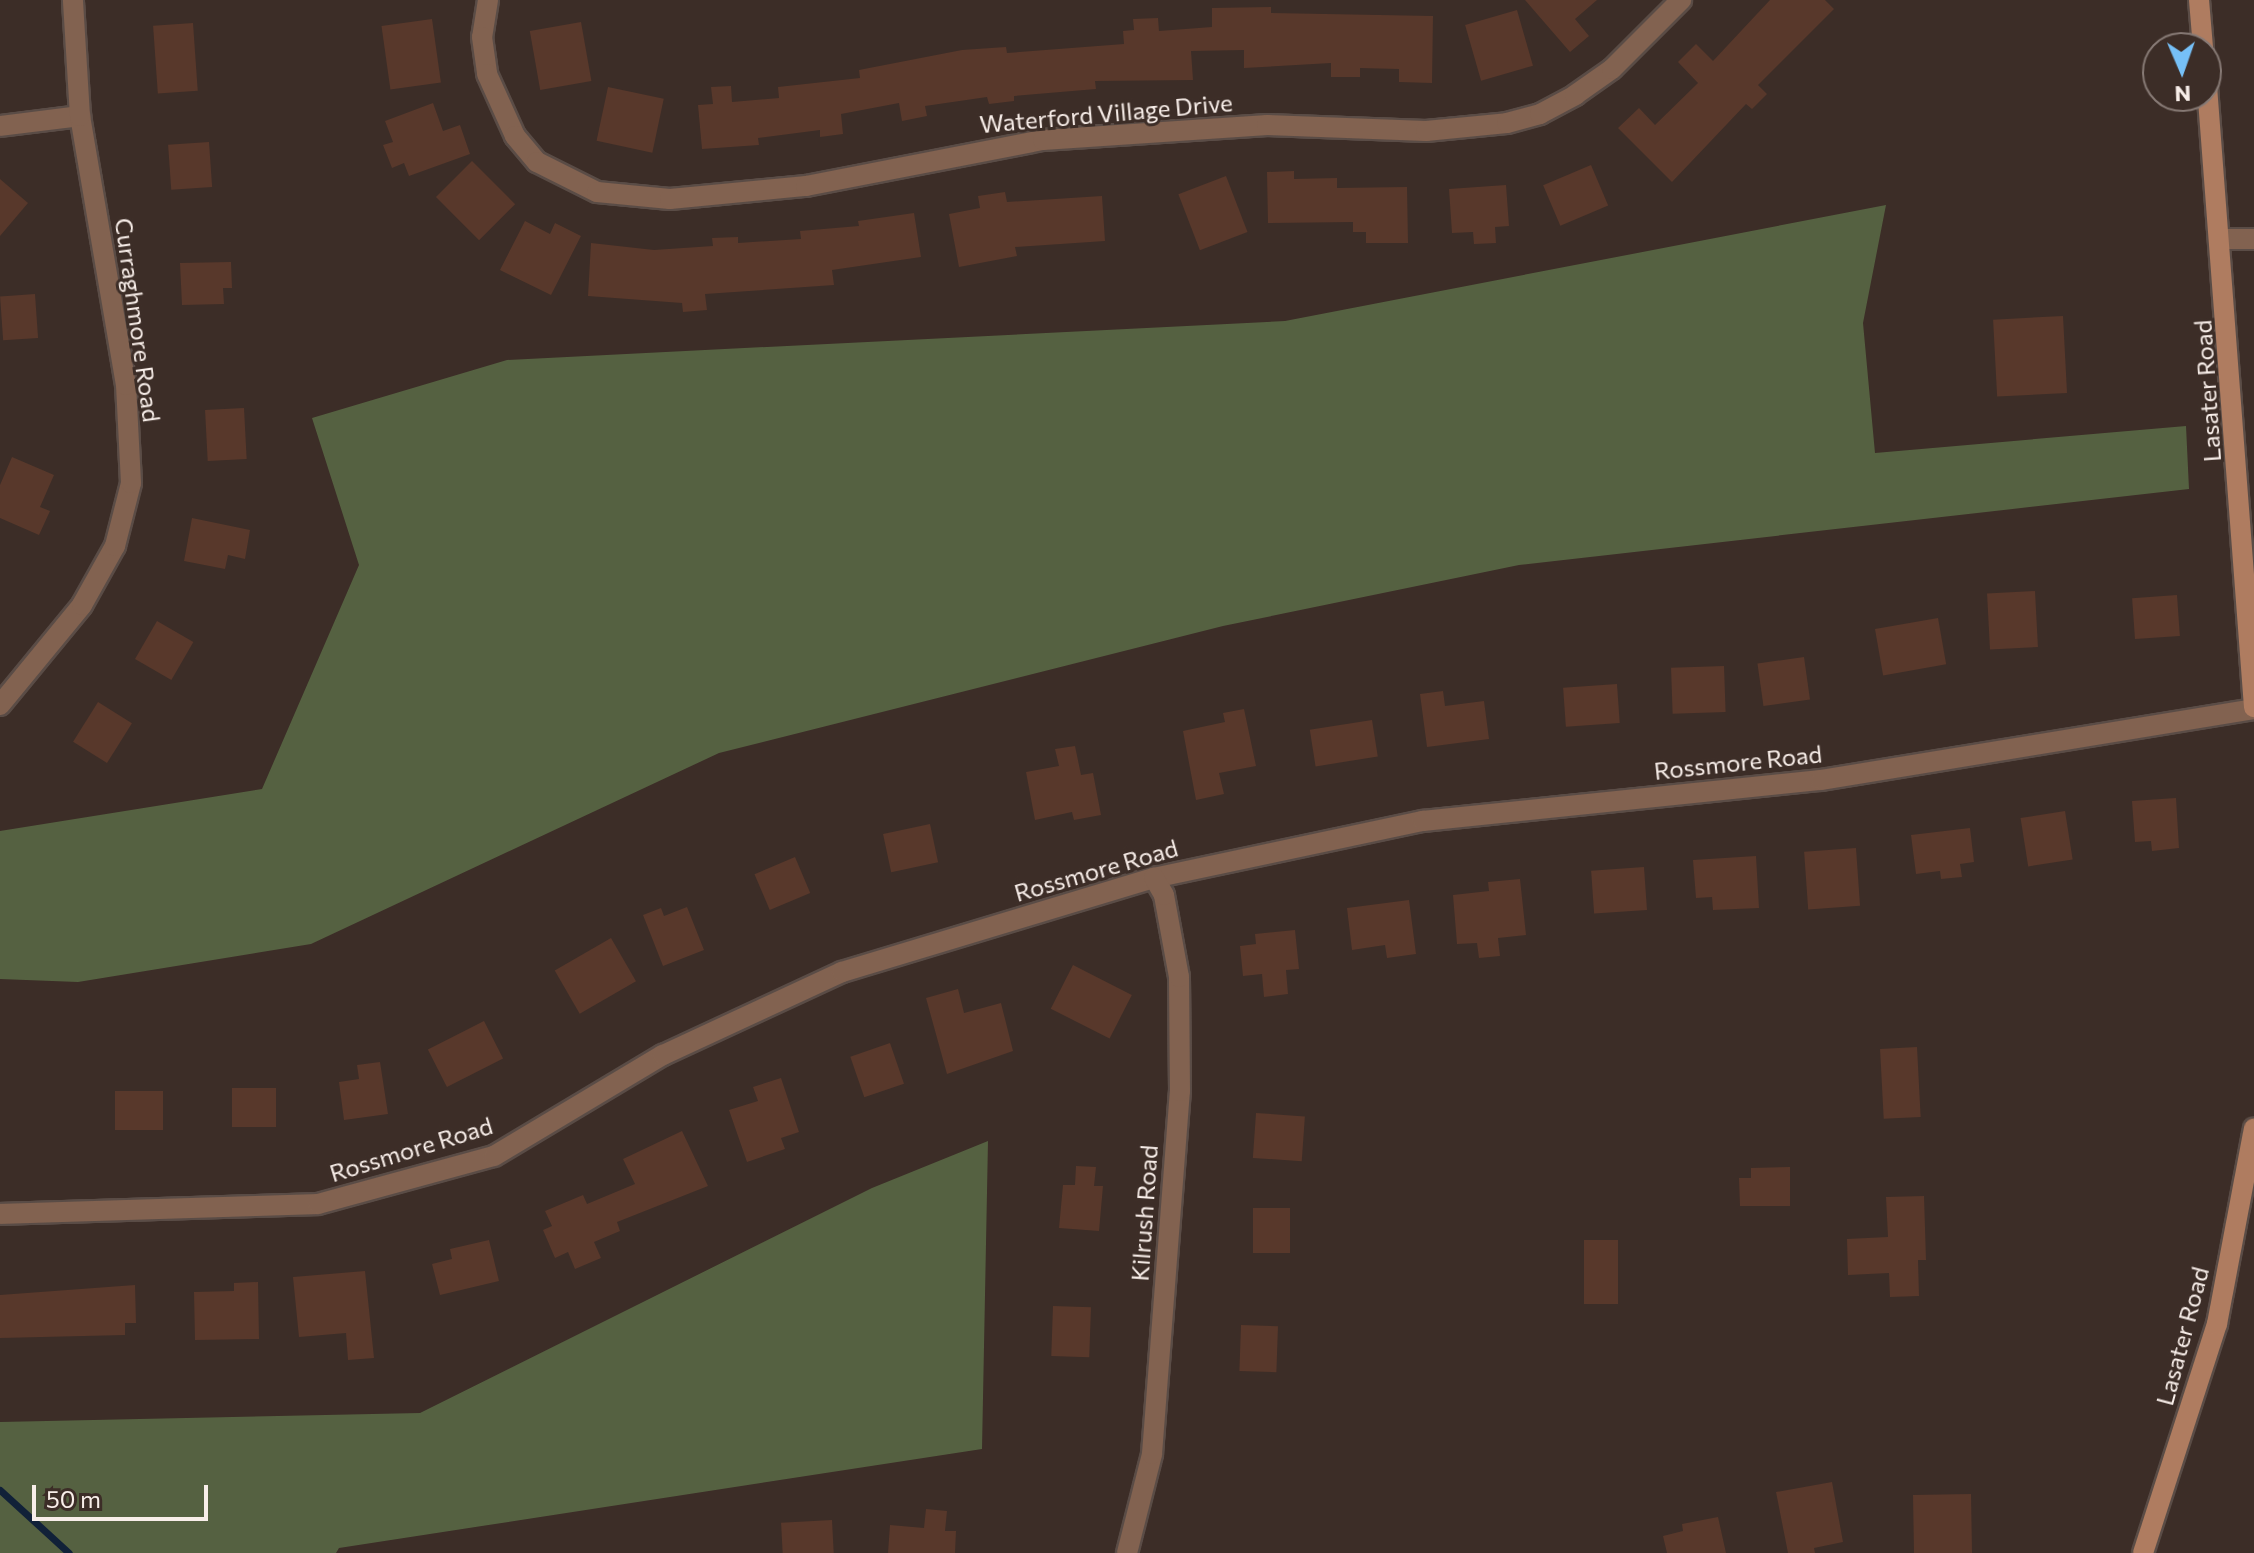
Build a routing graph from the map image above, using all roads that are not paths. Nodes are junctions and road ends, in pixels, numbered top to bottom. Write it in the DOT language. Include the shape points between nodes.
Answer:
graph roads {
  1 [pos="73,0"];
  2 [pos="488,0"];
  3 [pos="1681,0"];
  4 [pos="2199,0"];
  5 [pos="2202,32"];
  6 [pos="2210,112"];
  7 [pos="80,116"];
  8 [pos="0,126"];
  9 [pos="2222,239"];
  10 [pos="2254,239"];
  11 [pos="0,705"];
  12 [pos="2254,708"];
  13 [pos="1154,878"];
  14 [pos="2254,1128"];
  15 [pos="0,1214"];
  16 [pos="1127,1553"];
  17 [pos="2143,1553"];
  1 -- 7 [label="street, Curraghmore Road"];
  2 -- 3 [label="street, Waterford Village Drive" via="482,37 487,74 515,136 537,162 597,192 670,199 806,186 1043,140 1267,125 1426,131 1507,123 1540,114 1612,69"];
  4 -- 5 [label="street"];
  6 -- 9 [label="street, Lasater Road"];
  7 -- 8 [label="street"];
  7 -- 11 [label="street, Curraghmore Road" via="126,385 131,483 115,546 82,605"];
  9 -- 10 [label="street"];
  9 -- 12 [label="street, Lasater Road"];
  12 -- 13 [label="street, Rossmore Road" via="1821,780 1423,821"];
  13 -- 15 [label="street, Rossmore Road" via="842,972 663,1055 494,1156 318,1204"];
  13 -- 16 [label="street, Kilrush Road" via="1164,895 1179,977 1180,1091 1152,1454 1143,1506"];
  14 -- 17 [label="street, Lasater Road" via="2217,1324"];
}
